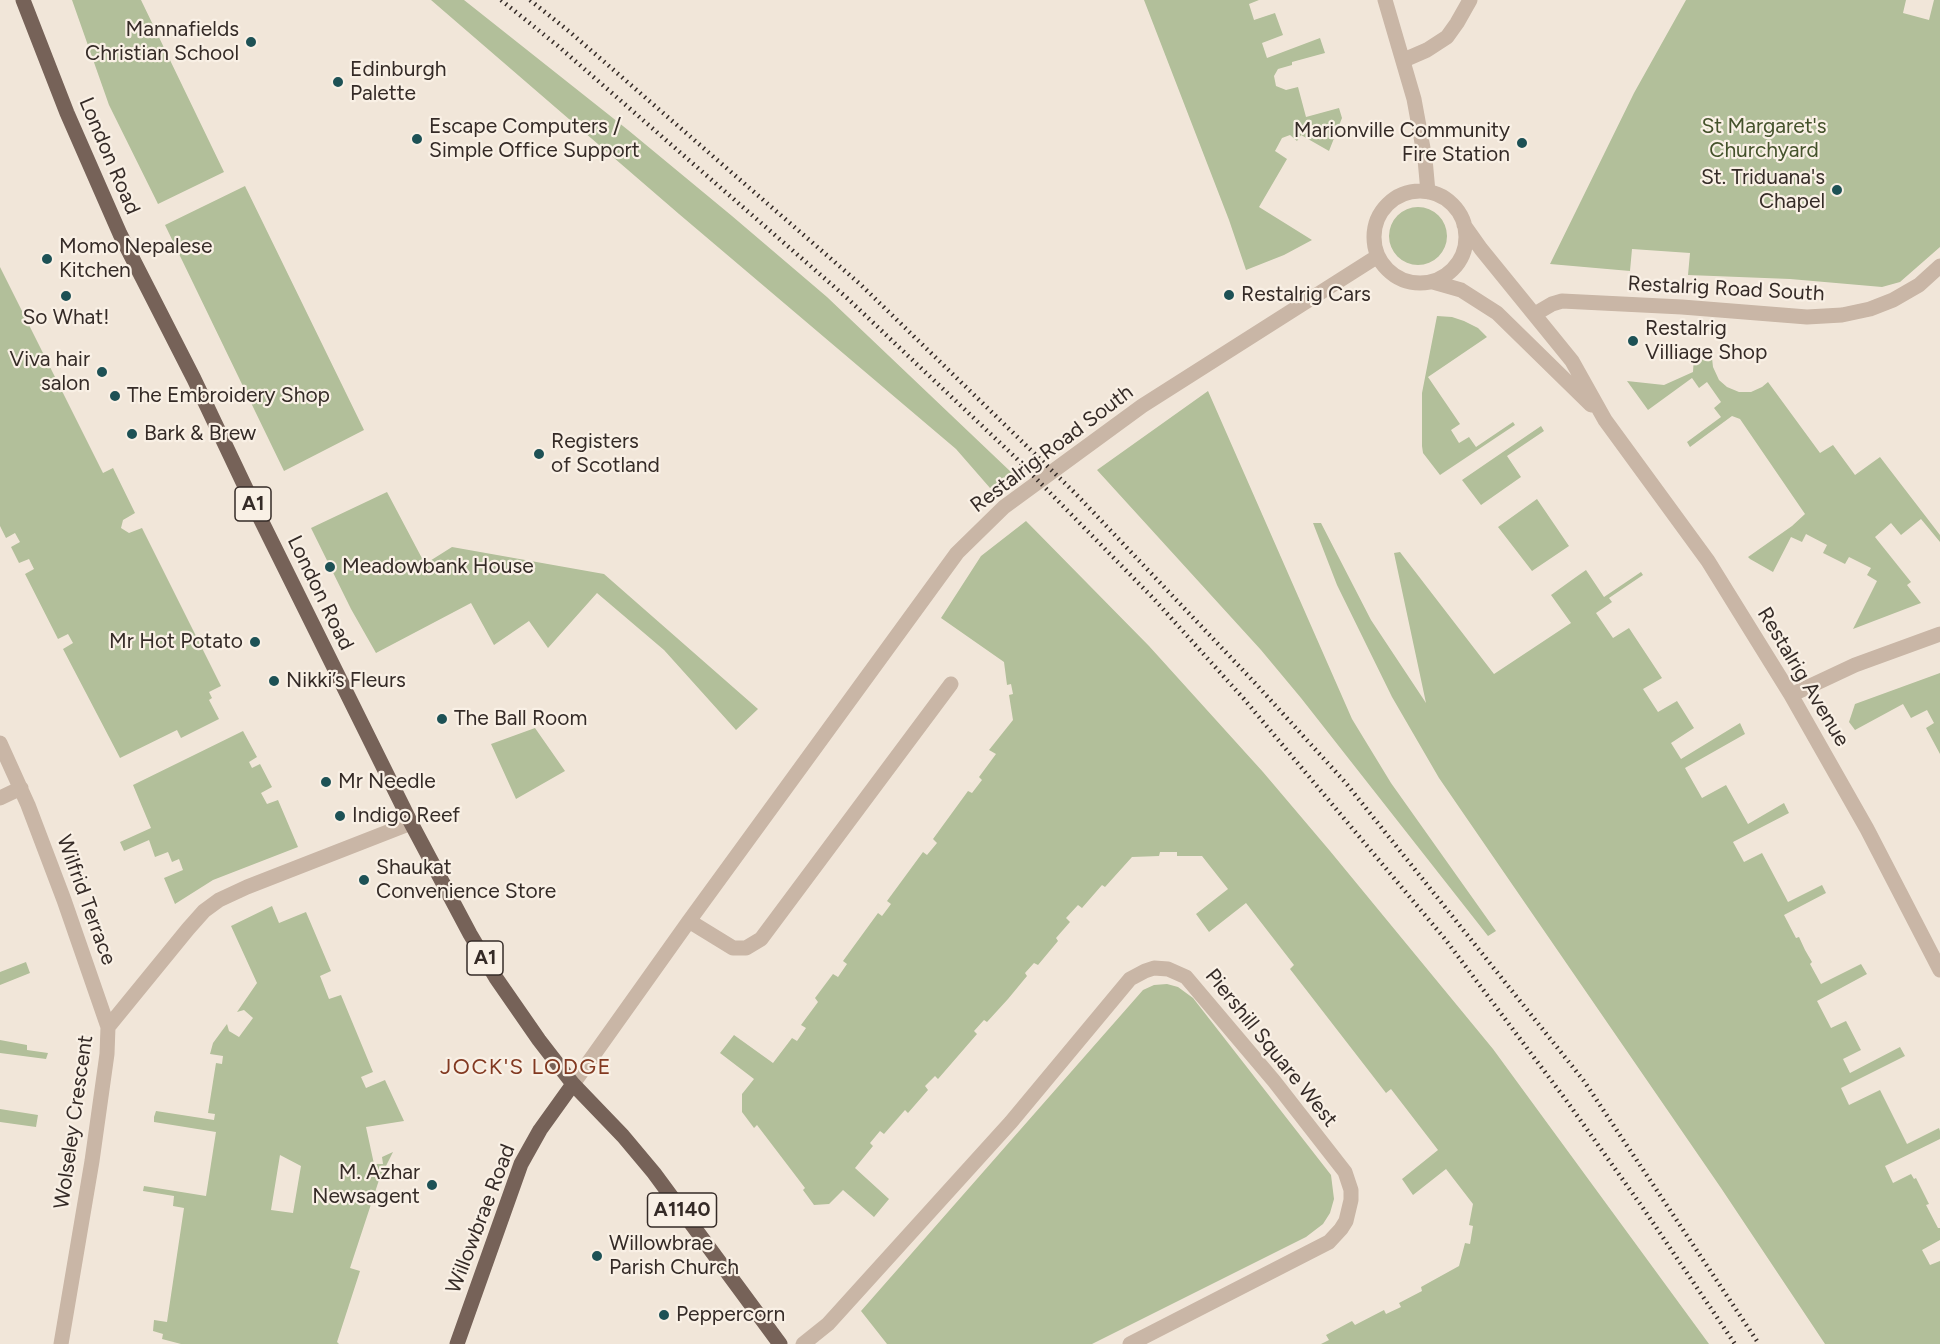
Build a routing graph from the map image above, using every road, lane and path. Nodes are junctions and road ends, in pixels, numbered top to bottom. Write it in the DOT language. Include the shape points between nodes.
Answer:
graph roads {
  1 [pos="23,0"];
  2 [pos="1385,0"];
  3 [pos="1470,0"];
  4 [pos="1404,60"];
  5 [pos="1428,192"];
  6 [pos="1464,225"];
  7 [pos="1378,256"];
  8 [pos="1940,266"];
  9 [pos="1433,282"];
  10 [pos="1535,314"];
  11 [pos="1605,420"];
  12 [pos="1940,634"];
  13 [pos="951,684"];
  14 [pos="1791,695"];
  15 [pos="0,743"];
  16 [pos="21,788"];
  17 [pos="0,798"];
  18 [pos="411,823"];
  19 [pos="688,921"];
  20 [pos="1940,970"];
  21 [pos="108,1027"];
  22 [pos="573,1084"];
  23 [pos="61,1344"];
  24 [pos="457,1344"];
  25 [pos="780,1344"];
  26 [pos="803,1344"];
  27 [pos="1130,1344"];
  1 -- 18 [label="main road, London Road / A1" via="120,234"];
  2 -- 4 [label="street"];
  3 -- 4 [label="street" via="1447,36"];
  4 -- 5 [label="street" via="1422,137"];
  5 -- 6 [label="street" via="1451,203"];
  5 -- 7 [label="street" via="1396,198 1383,209 1374,240"];
  6 -- 9 [label="street" via="1465,244 1459,262"];
  6 -- 10 [label="street, Restalrig Avenue"];
  7 -- 9 [label="street" via="1387,270 1401,279 1417,284"];
  7 -- 19 [label="street, Restalrig Road South" via="1142,406 985,524 957,553"];
  8 -- 10 [label="street, Restalrig Road South" via="1919,285 1893,300 1842,315 1807,317 1562,301"];
  9 -- 11 [label="street, Restalrig Avenue" via="1461,290 1497,313"];
  10 -- 11 [label="street, Restalrig Avenue" via="1572,361"];
  11 -- 14 [label="street, Restalrig Avenue" via="1708,561"];
  12 -- 14 [label="street" via="1855,665"];
  13 -- 19 [label="street" via="761,939 746,948 733,948"];
  14 -- 20 [label="street, Restalrig Avenue"];
  15 -- 16 [label="street, Wilfrid Terrace"];
  16 -- 17 [label="street"];
  16 -- 21 [label="street, Wilfrid Terrace"];
  18 -- 21 [label="street, Wolseley Crescent" via="219,900 188,929"];
  18 -- 22 [label="main road, London Road / A1" via="496,978"];
  19 -- 22 [label="street, Restalrig Road South"];
  21 -- 23 [label="street, Wolseley Crescent" via="92,1161"];
  22 -- 24 [label="main road, Willowbrae Road" via="521,1164"];
  22 -- 25 [label="main road, A1140" via="654,1173"];
  26 -- 27 [label="street, Piershill Square West" via="828,1324 1011,1122 1130,979 1145,970 1168,969 1186,977 1274,1082 1345,1173 1351,1200 1346,1221 1329,1242"];
}
